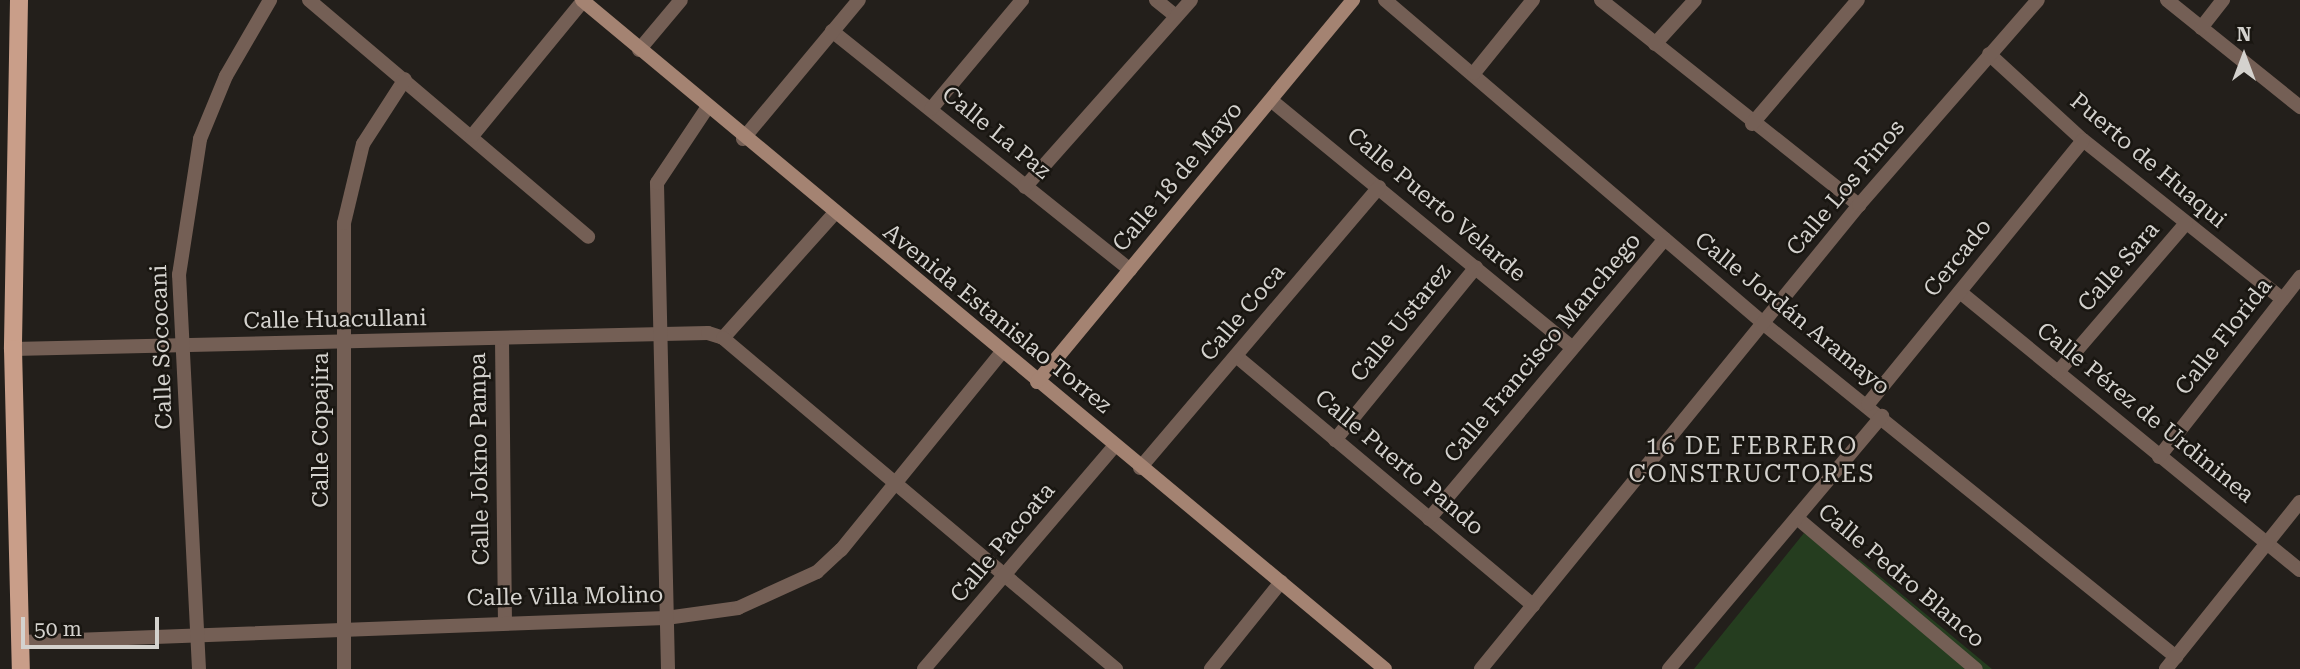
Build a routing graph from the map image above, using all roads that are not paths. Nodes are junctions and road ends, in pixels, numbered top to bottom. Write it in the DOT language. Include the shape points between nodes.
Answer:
graph roads {
  1 [pos="19,0"];
  2 [pos="270,0"];
  3 [pos="309,0"];
  4 [pos="681,0"];
  5 [pos="859,0"];
  6 [pos="1022,0"];
  7 [pos="1156,0"];
  8 [pos="1191,0"];
  9 [pos="1353,0"];
  10 [pos="1385,0"];
  11 [pos="1533,0"];
  12 [pos="1601,0"];
  13 [pos="1695,0"];
  14 [pos="1858,0"];
  15 [pos="2038,0"];
  16 [pos="2167,0"];
  17 [pos="2223,0"];
  18 [pos="583,1"];
  19 [pos="1176,16"];
  20 [pos="2201,28"];
  21 [pos="832,31"];
  22 [pos="1655,44"];
  23 [pos="639,50"];
  24 [pos="1989,54"];
  25 [pos="1474,73"];
  26 [pos="405,79"];
  27 [pos="1272,101"];
  28 [pos="2300,107"];
  29 [pos="707,108"];
  30 [pos="931,109"];
  31 [pos="1752,124"];
  32 [pos="472,136"];
  33 [pos="743,139"];
  34 [pos="2083,139"];
  35 [pos="1025,187"];
  36 [pos="1380,187"];
  37 [pos="1859,205"];
  38 [pos="834,215"];
  39 [pos="2186,223"];
  40 [pos="588,237"];
  41 [pos="1665,239"];
  42 [pos="1476,267"];
  43 [pos="1130,270"];
  44 [pos="2300,277"];
  45 [pos="1960,292"];
  46 [pos="2282,299"];
  47 [pos="1764,324"];
  48 [pos="658,333"];
  49 [pos="723,338"];
  50 [pos="502,339"];
  51 [pos="344,341"];
  52 [pos="1570,346"];
  53 [pos="184,347"];
  54 [pos="13,349"];
  55 [pos="1001,353"];
  56 [pos="1236,356"];
  57 [pos="2058,372"];
  58 [pos="1037,382"];
  59 [pos="1868,404"];
  60 [pos="1882,416"];
  61 [pos="1335,440"];
  62 [pos="1115,445"];
  63 [pos="2159,457"];
  64 [pos="1140,468"];
  65 [pos="896,483"];
  66 [pos="2300,502"];
  67 [pos="1429,519"];
  68 [pos="1797,519"];
  69 [pos="2266,541"];
  70 [pos="2300,570"];
  71 [pos="1002,578"];
  72 [pos="1281,582"];
  73 [pos="1533,605"];
  74 [pos="666,618"];
  75 [pos="505,620"];
  76 [pos="345,626"];
  77 [pos="199,634"];
  78 [pos="20,642"];
  79 [pos="2176,657"];
  80 [pos="21,669"];
  81 [pos="199,669"];
  82 [pos="344,669"];
  83 [pos="668,669"];
  84 [pos="924,669"];
  85 [pos="1116,669"];
  86 [pos="1211,669"];
  87 [pos="1385,669"];
  88 [pos="1480,669"];
  89 [pos="1669,669"];
  90 [pos="1976,669"];
  91 [pos="2166,669"];
  1 -- 54 [label="main road"];
  2 -- 53 [label="street, Calle Sococani" via="236,55 200,139 180,275"];
  3 -- 26 [label="street"];
  4 -- 23 [label="street"];
  5 -- 21 [label="street"];
  6 -- 30 [label="street"];
  7 -- 19 [label="street"];
  8 -- 19 [label="street"];
  9 -- 27 [label="street, Calle 18 de Mayo"];
  10 -- 25 [label="street, Calle Jordán Aramayo"];
  11 -- 25 [label="street"];
  12 -- 22 [label="street"];
  13 -- 22 [label="street"];
  14 -- 31 [label="street"];
  15 -- 24 [label="street, Calle Los Pinos"];
  16 -- 20 [label="street"];
  17 -- 20 [label="street"];
  18 -- 23 [label="street, Avenida Estanislao Torrez"];
  18 -- 32 [label="street"];
  19 -- 35 [label="street"];
  20 -- 28 [label="street"];
  21 -- 30 [label="street, Calle La Paz"];
  21 -- 33 [label="street"];
  22 -- 31 [label="street"];
  23 -- 29 [label="street, Avenida Estanislao Torrez"];
  24 -- 34 [label="street, Puerto de Huaqui"];
  24 -- 37 [label="street, Calle Los Pinos"];
  25 -- 41 [label="street, Calle Jordán Aramayo"];
  26 -- 32 [label="street"];
  26 -- 51 [label="street, Calle Copajira" via="363,144 355,175 344,223"];
  27 -- 36 [label="street, Calle Puerto Velarde"];
  27 -- 43 [label="street, Calle 18 de Mayo"];
  29 -- 33 [label="street, Avenida Estanislao Torrez"];
  29 -- 48 [label="street" via="657,183"];
  30 -- 35 [label="street, Calle La Paz"];
  31 -- 37 [label="street"];
  32 -- 40 [label="street"];
  33 -- 38 [label="street, Avenida Estanislao Torrez"];
  34 -- 39 [label="street, Puerto de Huaqui"];
  34 -- 45 [label="street, Cercado"];
  35 -- 43 [label="street, Calle La Paz"];
  36 -- 42 [label="street, Calle Puerto Velarde"];
  36 -- 56 [label="street, Calle Coca"];
  37 -- 47 [label="street, Calle Los Pinos"];
  38 -- 49 [label="street"];
  38 -- 55 [label="street, Avenida Estanislao Torrez"];
  39 -- 46 [label="street, Puerto de Huaqui"];
  39 -- 57 [label="street, Calle Sara"];
  41 -- 47 [label="street, Calle Jordán Aramayo"];
  41 -- 52 [label="street, Calle Francisco Manchego"];
  42 -- 52 [label="street, Calle Puerto Velarde"];
  42 -- 61 [label="street, Calle Ustarez"];
  43 -- 58 [label="street, Calle 18 de Mayo"];
  44 -- 46 [label="street, Calle Florida"];
  45 -- 57 [label="street, Calle Pérez de Urdininea"];
  45 -- 59 [label="street, Cercado"];
  46 -- 63 [label="street, Calle Florida"];
  47 -- 59 [label="street, Calle Jordán Aramayo"];
  47 -- 73 [label="street, Calle Los Pinos"];
  48 -- 49 [label="street, Calle Huacullani" via="697,331"];
  48 -- 50 [label="street, Calle Huacullani"];
  48 -- 74 [label="street"];
  49 -- 65 [label="street"];
  50 -- 51 [label="street, Calle Huacullani"];
  50 -- 75 [label="street, Calle Jokno Pampa"];
  51 -- 53 [label="street, Calle Huacullani"];
  51 -- 76 [label="street, Calle Copajira"];
  52 -- 67 [label="street, Calle Francisco Manchego"];
  53 -- 54 [label="street, Calle Huacullani"];
  53 -- 77 [label="street, Calle Sococani"];
  54 -- 78 [label="main road"];
  55 -- 58 [label="street, Avenida Estanislao Torrez"];
  55 -- 65 [label="street, Calle Villa Molino"];
  56 -- 61 [label="street, Calle Puerto Pando"];
  56 -- 64 [label="street, Calle Coca"];
  57 -- 63 [label="street, Calle Pérez de Urdininea"];
  58 -- 62 [label="street, Avenida Estanislao Torrez"];
  59 -- 60 [label="street, Calle Jordán Aramayo"];
  60 -- 68 [label="street"];
  60 -- 79 [label="street, Calle Jordán Aramayo"];
  61 -- 67 [label="street, Calle Puerto Pando"];
  62 -- 64 [label="street, Avenida Estanislao Torrez"];
  62 -- 71 [label="street, Calle Pacoata"];
  63 -- 69 [label="street, Calle Pérez de Urdininea"];
  64 -- 72 [label="street, Avenida Estanislao Torrez"];
  65 -- 71 [label="street"];
  65 -- 74 [label="street, Calle Villa Molino" via="817,572 738,608"];
  66 -- 69 [label="street"];
  67 -- 73 [label="street, Calle Puerto Pando"];
  68 -- 89 [label="street"];
  68 -- 90 [label="street, Calle Pedro Blanco"];
  69 -- 70 [label="street, Calle Pérez de Urdininea"];
  69 -- 79 [label="street"];
  71 -- 84 [label="street, Calle Pacoata"];
  71 -- 85 [label="street"];
  72 -- 86 [label="street"];
  72 -- 87 [label="street, Avenida Estanislao Torrez"];
  73 -- 88 [label="street, Calle Los Pinos"];
  74 -- 75 [label="street, Calle Villa Molino"];
  74 -- 83 [label="street"];
  75 -- 76 [label="street, Calle Villa Molino"];
  76 -- 77 [label="street, Calle Villa Molino"];
  76 -- 82 [label="street, Calle Copajira"];
  77 -- 78 [label="street, Calle Villa Molino"];
  77 -- 81 [label="street, Calle Sococani"];
  78 -- 80 [label="main road"];
  79 -- 91 [label="street"];
}
